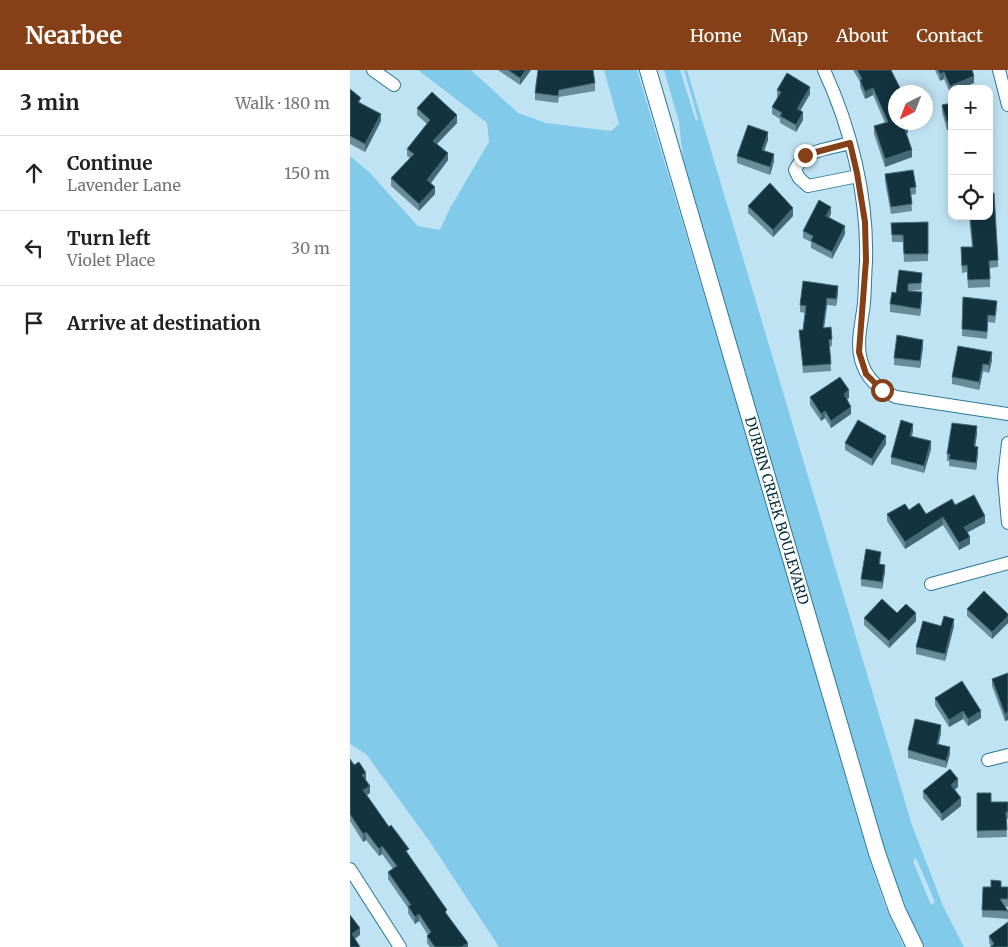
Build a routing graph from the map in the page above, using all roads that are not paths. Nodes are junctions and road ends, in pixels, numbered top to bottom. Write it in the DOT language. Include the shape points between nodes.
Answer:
graph roads {
  1 [pos="373,70"];
  2 [pos="648,70"];
  3 [pos="824,70"];
  4 [pos="999,70"];
  5 [pos="394,85"];
  6 [pos="1008,105"];
  7 [pos="850,143"];
  8 [pos="858,176"];
  9 [pos="1008,414"];
  10 [pos="1008,443"];
  11 [pos="1008,522"];
  12 [pos="1008,563"];
  13 [pos="931,584"];
  14 [pos="1008,755"];
  15 [pos="988,760"];
  16 [pos="350,869"];
  17 [pos="400,947"];
  18 [pos="915,947"];
  1 -- 5 [label="street"];
  2 -- 18 [label="street, DURBIN CREEK BOULEVARD" via="877,853 897,910"];
  3 -- 7 [label="street"];
  4 -- 6 [label="street"];
  7 -- 8 [label="street"];
  7 -- 8 [label="street" via="805,155 795,170 808,186"];
  8 -- 9 [label="street" via="865,222 866,260 859,352 866,374 876,386 896,397"];
  10 -- 11 [label="street" via="1004,478"];
  12 -- 13 [label="street"];
  14 -- 15 [label="street"];
  16 -- 17 [label="street"];
}
